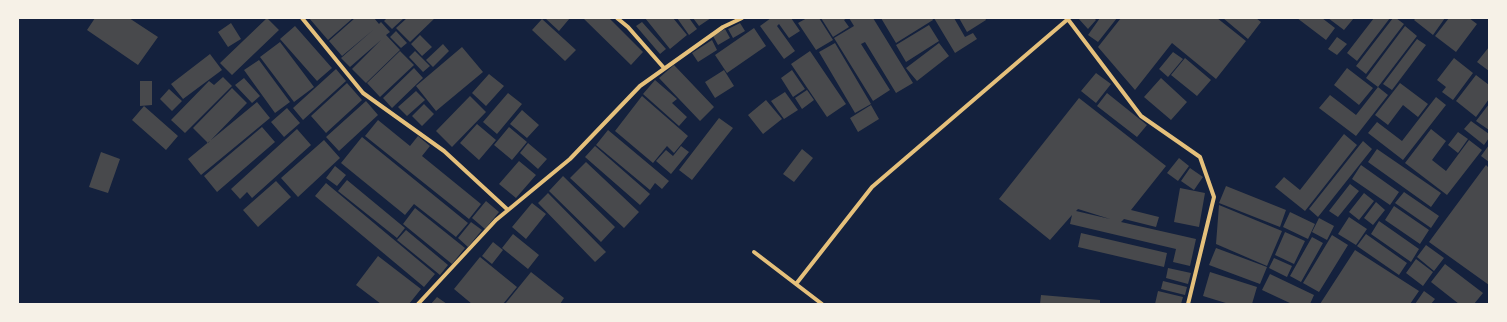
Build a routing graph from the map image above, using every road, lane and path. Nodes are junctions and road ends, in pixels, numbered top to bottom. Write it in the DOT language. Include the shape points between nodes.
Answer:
graph roads {
  1 [pos="302,18"];
  2 [pos="617,18"];
  3 [pos="742,18"];
  4 [pos="1068,19"];
  5 [pos="664,68"];
  6 [pos="508,210"];
  7 [pos="754,252"];
  8 [pos="796,284"];
  9 [pos="418,304"];
  10 [pos="822,304"];
  11 [pos="1188,304"];
  1 -- 6 [label="street" via="363,93 444,150"];
  2 -- 5 [label="street"];
  3 -- 5 [label="street" via="722,27"];
  4 -- 8 [label="street" via="872,186"];
  4 -- 11 [label="street" via="1141,116 1200,157 1214,197"];
  5 -- 6 [label="street" via="640,86 570,159"];
  6 -- 9 [label="street"];
  7 -- 8 [label="street"];
  8 -- 10 [label="street"];
}
